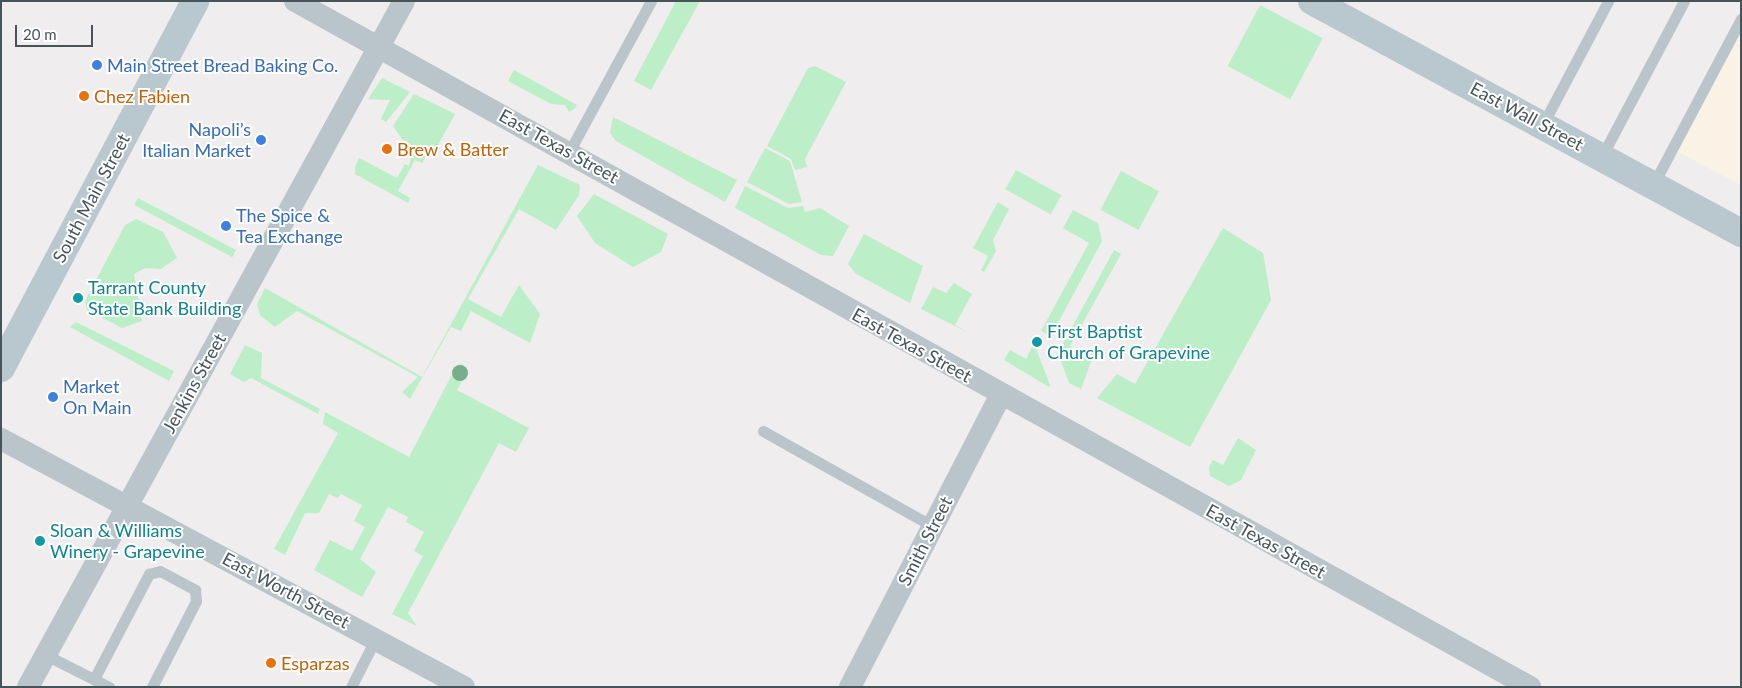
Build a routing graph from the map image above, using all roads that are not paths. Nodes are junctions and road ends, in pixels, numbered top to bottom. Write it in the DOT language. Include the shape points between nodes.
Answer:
graph roads {
  1 [pos="196,1"];
  2 [pos="295,1"];
  3 [pos="404,1"];
  4 [pos="650,1"];
  5 [pos="1312,1"];
  6 [pos="1608,1"];
  7 [pos="1684,1"];
  8 [pos="1741,19"];
  9 [pos="379,45"];
  10 [pos="1543,124"];
  11 [pos="569,152"];
  12 [pos="1602,156"];
  13 [pos="1653,185"];
  14 [pos="1741,234"];
  15 [pos="1,368"];
  16 [pos="1001,395"];
  17 [pos="763,432"];
  18 [pos="1,439"];
  19 [pos="127,506"];
  20 [pos="932,526"];
  21 [pos="376,638"];
  22 [pos="46,655"];
  23 [pos="94,679"];
  24 [pos="28,687"];
  25 [pos="109,687"];
  26 [pos="152,687"];
  27 [pos="350,687"];
  28 [pos="464,687"];
  29 [pos="850,687"];
  30 [pos="1530,687"];
  1 -- 15 [label="street, South Main Street"];
  2 -- 9 [label="street, East Texas Street"];
  3 -- 9 [label="street, Jenkins Street"];
  4 -- 11 [label="lane"];
  5 -- 10 [label="street, East Wall Street"];
  6 -- 10 [label="lane"];
  7 -- 12 [label="lane"];
  8 -- 13 [label="lane"];
  9 -- 11 [label="street, East Texas Street"];
  9 -- 19 [label="street, Jenkins Street"];
  10 -- 12 [label="street, East Wall Street"];
  11 -- 16 [label="street, East Texas Street"];
  12 -- 13 [label="street, East Wall Street"];
  13 -- 14 [label="street, East Wall Street"];
  16 -- 20 [label="street, Smith Street"];
  16 -- 30 [label="street, East Texas Street"];
  17 -- 20 [label="lane"];
  18 -- 19 [label="street, East Worth Street"];
  19 -- 21 [label="street, East Worth Street"];
  19 -- 22 [label="street, Jenkins Street"];
  20 -- 29 [label="street, Smith Street"];
  21 -- 27 [label="lane"];
  21 -- 28 [label="street, East Worth Street"];
  22 -- 23 [label="lane"];
  22 -- 24 [label="street, Jenkins Street"];
  23 -- 25 [label="lane"];
  23 -- 26 [label="lane" via="149,574 160,571 195,590 196,601"];
}
